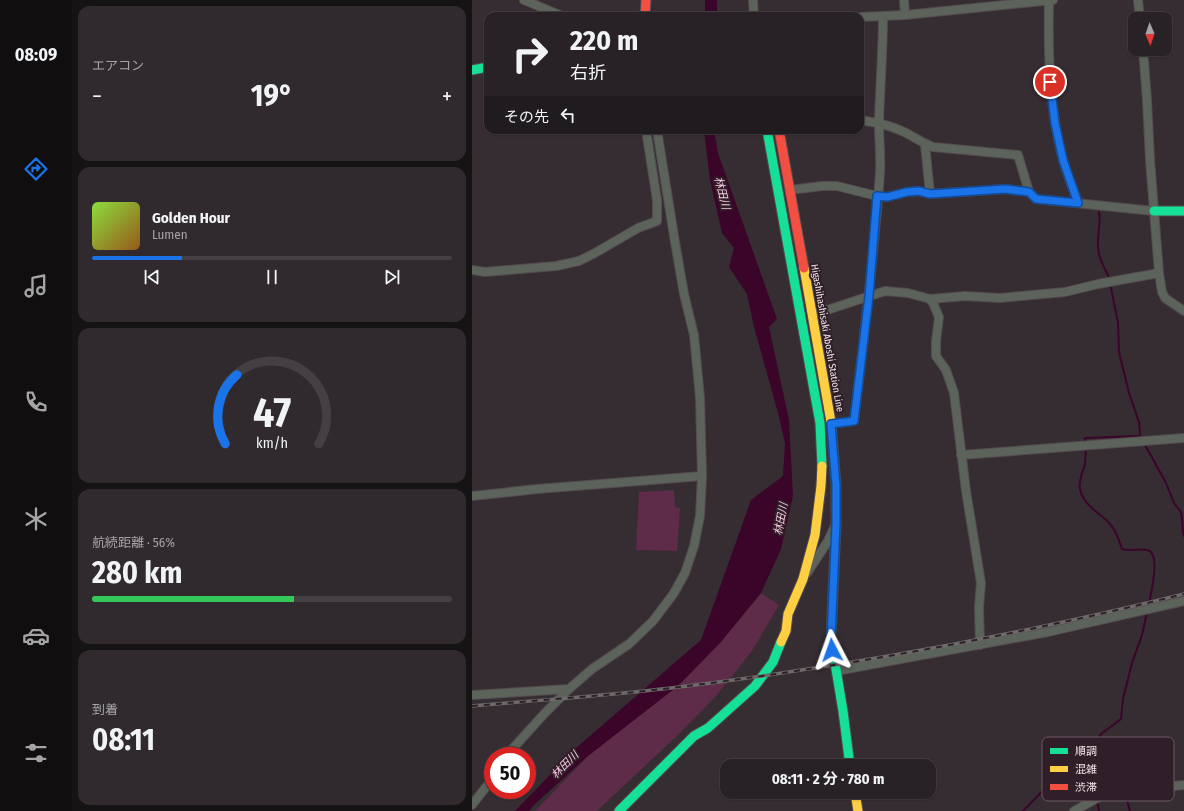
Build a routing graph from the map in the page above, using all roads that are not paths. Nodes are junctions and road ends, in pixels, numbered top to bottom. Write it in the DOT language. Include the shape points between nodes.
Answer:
graph roads {
  1 [pos="524,0"];
  2 [pos="646,0"];
  3 [pos="753,0"];
  4 [pos="904,0"];
  5 [pos="1051,0"];
  6 [pos="1138,0"];
  7 [pos="552,12"];
  8 [pos="645,12"];
  9 [pos="754,12"];
  10 [pos="1139,12"];
  11 [pos="905,15"];
  12 [pos="883,16"];
  13 [pos="864,17"];
  14 [pos="1144,56"];
  15 [pos="484,68"];
  16 [pos="472,70"];
  17 [pos="864,121"];
  18 [pos="879,123"];
  19 [pos="647,134"];
  20 [pos="658,134"];
  21 [pos="768,134"];
  22 [pos="780,134"];
  23 [pos="925,144"];
  24 [pos="790,190"];
  25 [pos="1029,192"];
  26 [pos="930,194"];
  27 [pos="877,196"];
  28 [pos="1078,203"];
  29 [pos="1154,211"];
  30 [pos="1184,211"];
  31 [pos="472,270"];
  32 [pos="1159,273"];
  33 [pos="869,296"];
  34 [pos="930,299"];
  35 [pos="1184,311"];
  36 [pos="812,315"];
  37 [pos="831,424"];
  38 [pos="1184,438"];
  39 [pos="961,455"];
  40 [pos="702,476"];
  41 [pos="472,496"];
  42 [pos="836,524"];
  43 [pos="804,579"];
  44 [pos="1184,601"];
  45 [pos="980,645"];
  46 [pos="836,672"];
  47 [pos="569,689"];
  48 [pos="472,695"];
  49 [pos="514,747"];
  50 [pos="849,759"];
  51 [pos="1184,785"];
  52 [pos="1174,786"];
  53 [pos="484,790"];
  54 [pos="855,799"];
  55 [pos="1092,801"];
  56 [pos="472,805"];
  57 [pos="618,811"];
  58 [pos="858,811"];
  59 [pos="1074,811"];
  1 -- 7 [label="street"];
  2 -- 8 [label="street"];
  3 -- 9 [label="street"];
  4 -- 11 [label="street"];
  5 -- 11 [label="street"];
  5 -- 28 [label="street" via="1050,82 1055,123 1063,160"];
  6 -- 10 [label="street"];
  11 -- 12 [label="street"];
  12 -- 13 [label="street"];
  12 -- 18 [label="street"];
  14 -- 29 [label="street"];
  15 -- 16 [label="street"];
  17 -- 18 [label="street"];
  18 -- 23 [label="street"];
  18 -- 27 [label="street" via="881,152"];
  19 -- 31 [label="street" via="657,200 657,221 638,228 579,262 485,272"];
  20 -- 40 [label="street" via="674,242 694,335 700,398"];
  21 -- 43 [label="street" via="820,423 821,486 815,535"];
  22 -- 24 [label="street, Higashihashisaki Aboshi Station Line"];
  23 -- 25 [label="street" via="933,147 1018,155"];
  23 -- 26 [label="street"];
  24 -- 27 [label="street" via="837,186"];
  24 -- 36 [label="street, Higashihashisaki Aboshi Station Line"];
  25 -- 26 [label="street" via="1005,189"];
  25 -- 28 [label="street" via="1036,199"];
  26 -- 27 [label="street" via="919,191 887,197"];
  27 -- 33 [label="street"];
  28 -- 29 [label="street"];
  29 -- 30 [label="street"];
  29 -- 32 [label="street"];
  32 -- 34 [label="street" via="1065,292 1000,298 965,296"];
  32 -- 35 [label="street" via="1165,298"];
  33 -- 34 [label="street" via="885,291 908,293"];
  33 -- 36 [label="street"];
  33 -- 37 [label="street" via="854,421"];
  34 -- 39 [label="street" via="939,317 936,356 946,370 954,393"];
  36 -- 37 [label="street, Higashihashisaki Aboshi Station Line"];
  37 -- 42 [label="street, Higashihashisaki Aboshi Station Line"];
  38 -- 39 [label="street"];
  39 -- 45 [label="street" via="981,583"];
  40 -- 41 [label="street"];
  40 -- 47 [label="street" via="700,516 694,546 685,573 674,593 653,621 629,644"];
  42 -- 43 [label="street"];
  42 -- 46 [label="street, Higashihashisaki Aboshi Station Line" via="831,639"];
  43 -- 57 [label="street" via="788,614 786,631 773,662 755,686 708,728 694,736"];
  44 -- 45 [label="street"];
  45 -- 46 [label="street"];
  46 -- 50 [label="street, Higashihashisaki Aboshi Station Line"];
  47 -- 48 [label="street"];
  47 -- 49 [label="street"];
  51 -- 52 [label="street"];
  53 -- 56 [label="street"];
  54 -- 58 [label="street"];
  55 -- 59 [label="street"];
}
